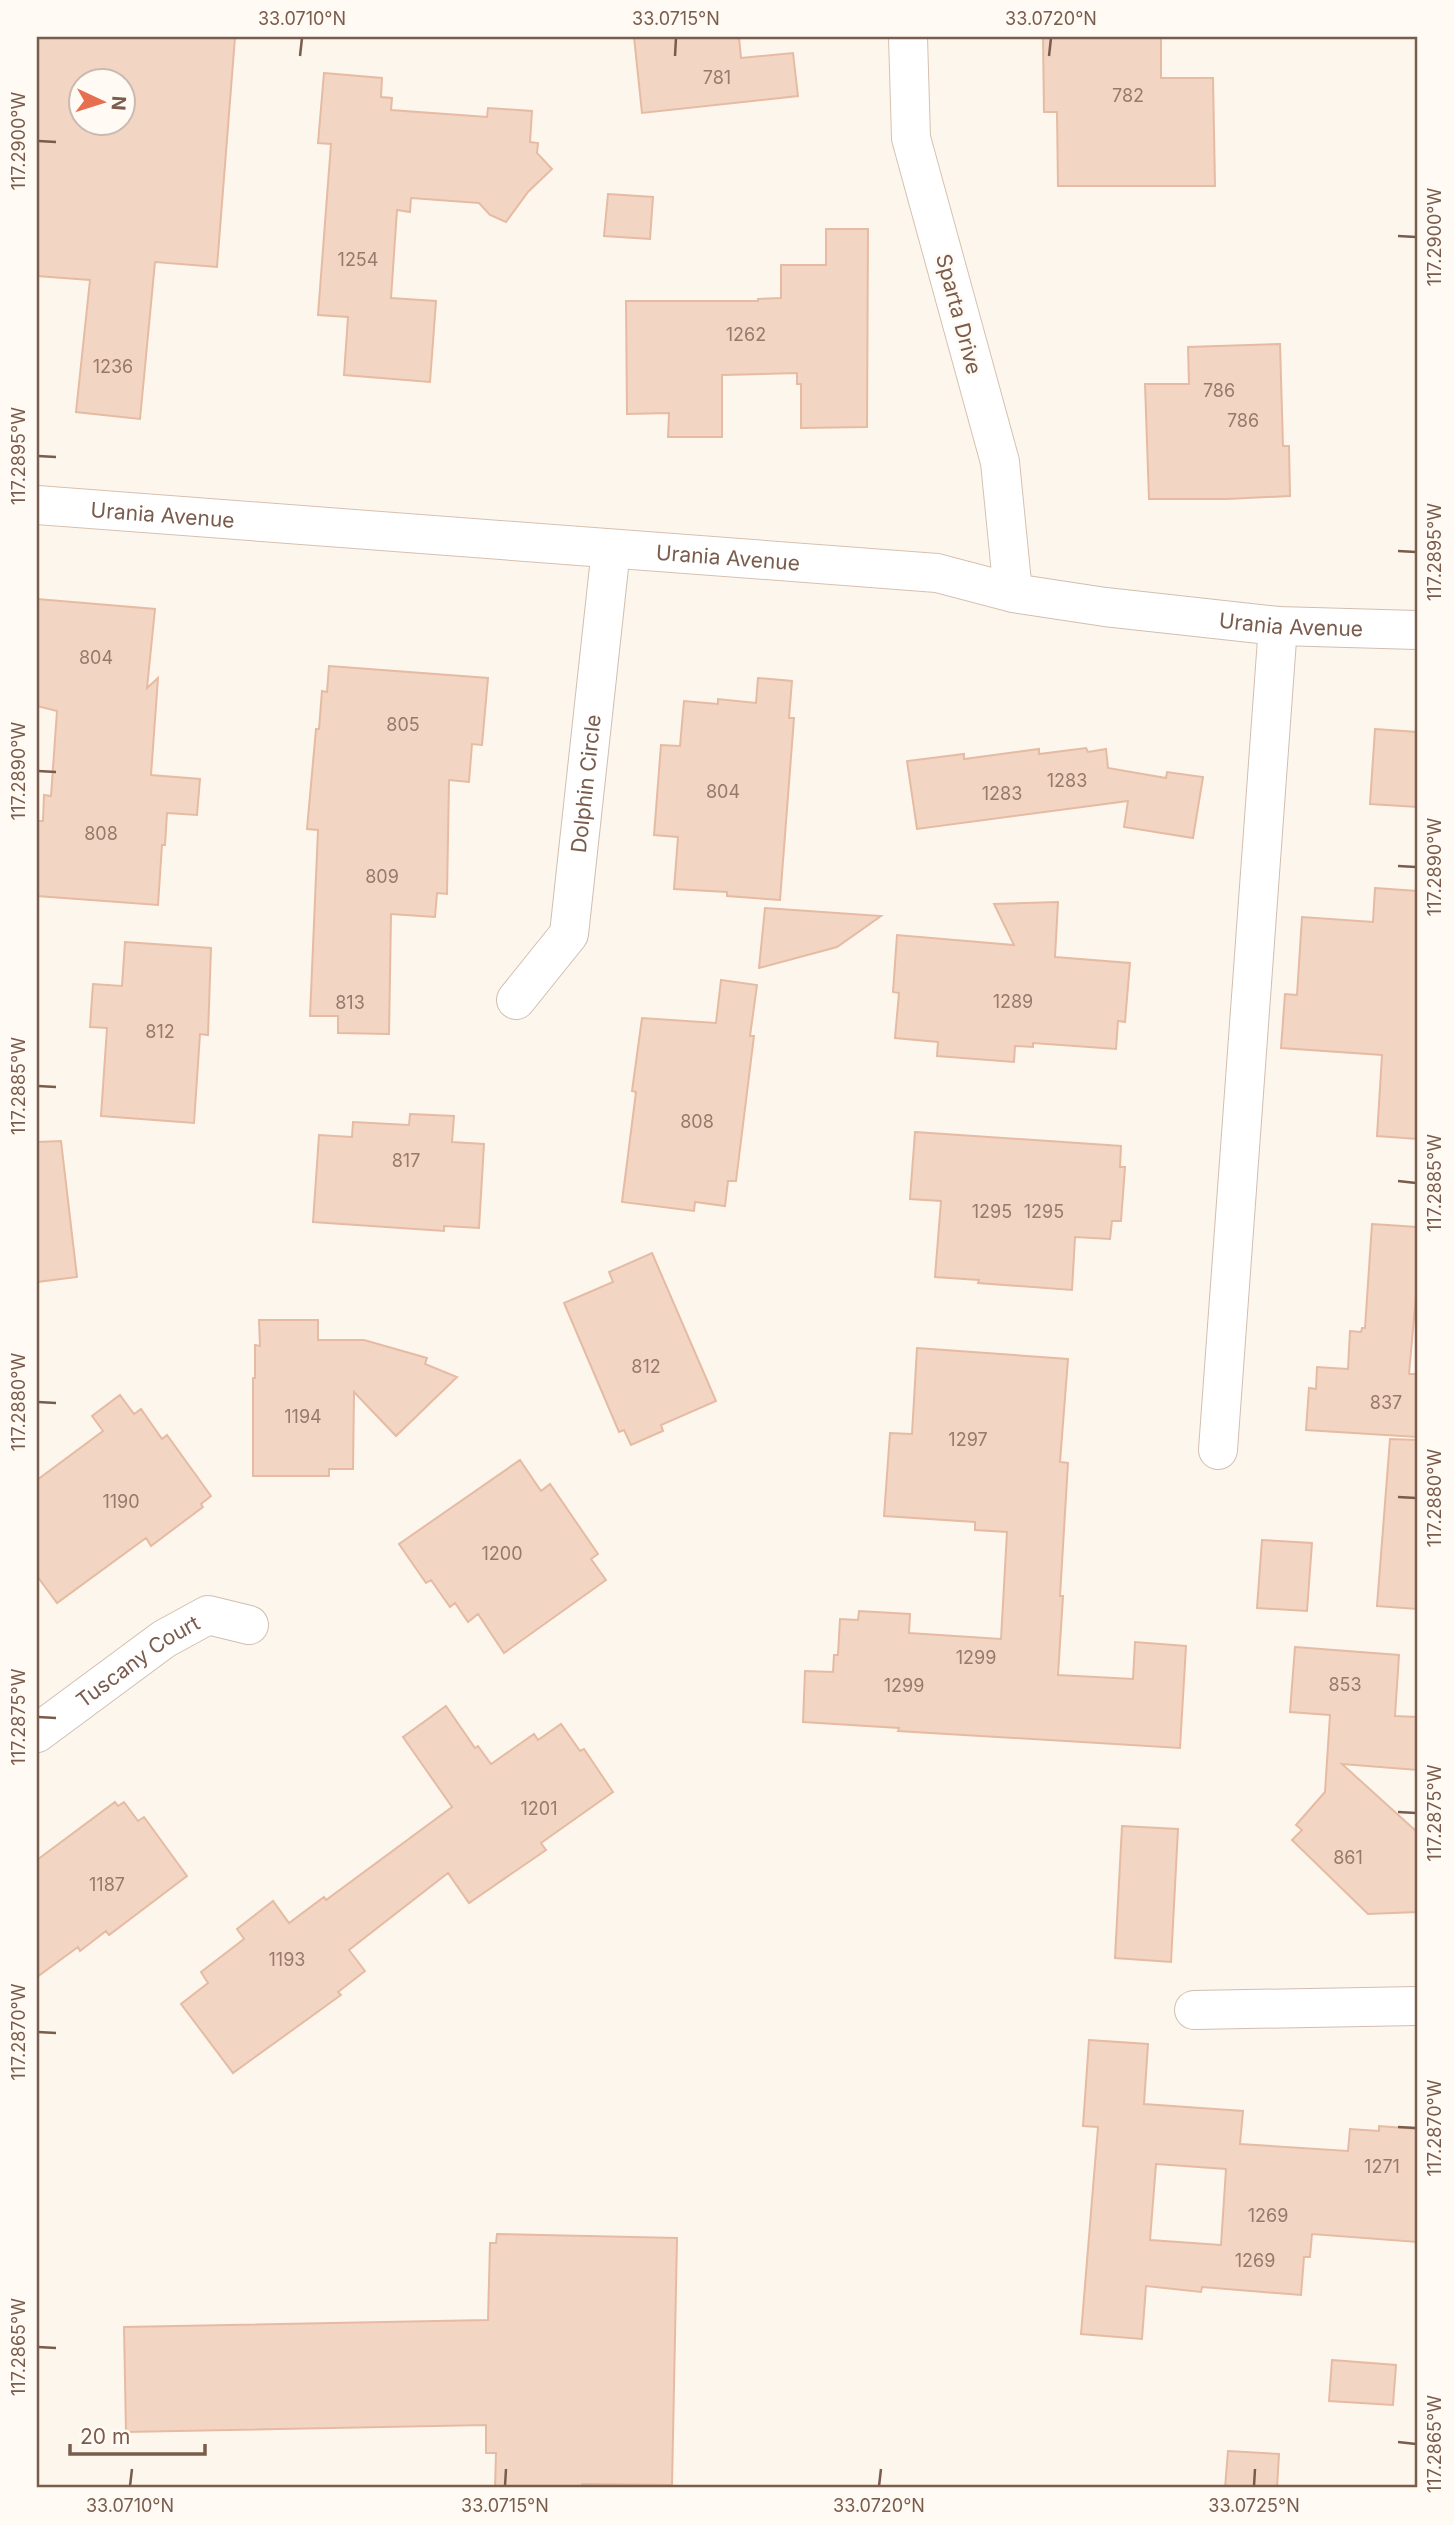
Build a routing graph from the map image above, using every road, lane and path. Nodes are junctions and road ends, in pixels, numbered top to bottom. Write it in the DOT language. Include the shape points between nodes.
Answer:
graph roads {
  1 [pos="908,37"];
  2 [pos="37,505"];
  3 [pos="611,549"];
  4 [pos="1013,593"];
  5 [pos="1278,626"];
  6 [pos="1417,630"];
  7 [pos="516,1000"];
  8 [pos="1218,1450"];
  9 [pos="249,1625"];
  10 [pos="37,1733"];
  11 [pos="1417,2006"];
  12 [pos="1194,2010"];
  1 -- 4 [label="street, Sparta Drive" via="911,138 1000,462"];
  2 -- 3 [label="street, Urania Avenue"];
  3 -- 4 [label="street, Urania Avenue" via="937,573"];
  3 -- 7 [label="street, Dolphin Circle" via="569,934"];
  4 -- 5 [label="street, Urania Avenue"];
  5 -- 6 [label="street, Urania Avenue"];
  5 -- 8 [label="street"];
  9 -- 10 [label="street, Tuscany Court" via="208,1615 164,1639"];
  11 -- 12 [label="street"];
}
